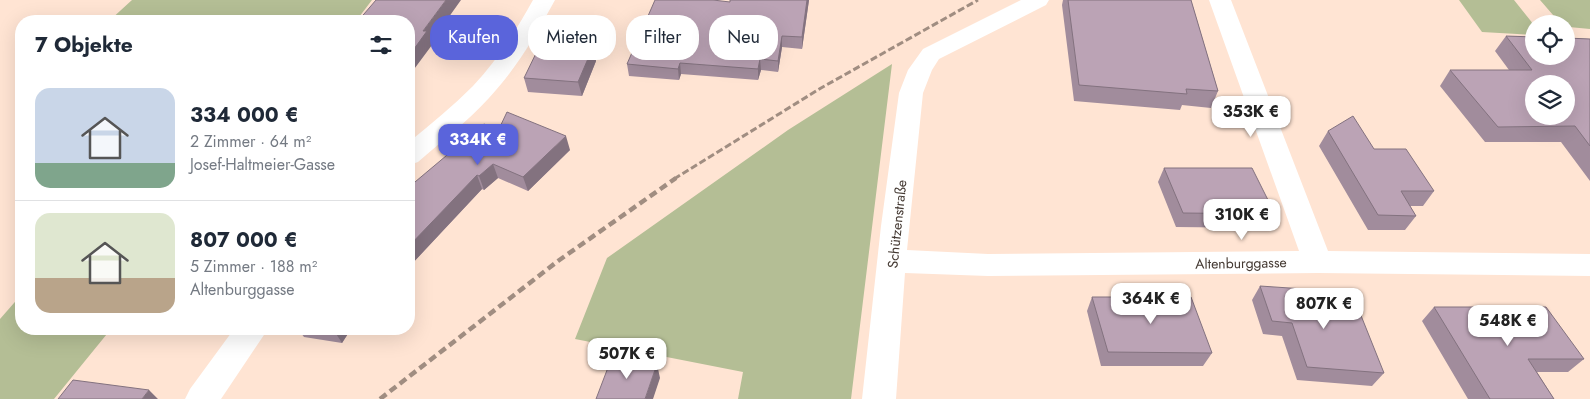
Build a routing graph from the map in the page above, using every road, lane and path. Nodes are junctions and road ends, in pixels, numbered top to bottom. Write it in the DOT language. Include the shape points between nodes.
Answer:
graph roads {
  1 [pos="544,0"];
  2 [pos="1038,0"];
  3 [pos="1220,0"];
  4 [pos="415,151"];
  5 [pos="893,261"];
  6 [pos="1318,262"];
  7 [pos="1590,265"];
  8 [pos="248,335"];
  9 [pos="202,399"];
  10 [pos="880,399"];
  1 -- 4 [label="street" via="501,68 470,103"];
  2 -- 5 [label="street, Schützenstraße" via="931,54 920,70 911,93"];
  3 -- 6 [label="street"];
  5 -- 6 [label="street, Altenburggasse" via="988,265"];
  5 -- 10 [label="street, Schützenstraße"];
  6 -- 7 [label="street, Altenburggasse"];
  8 -- 9 [label="street"];
}
